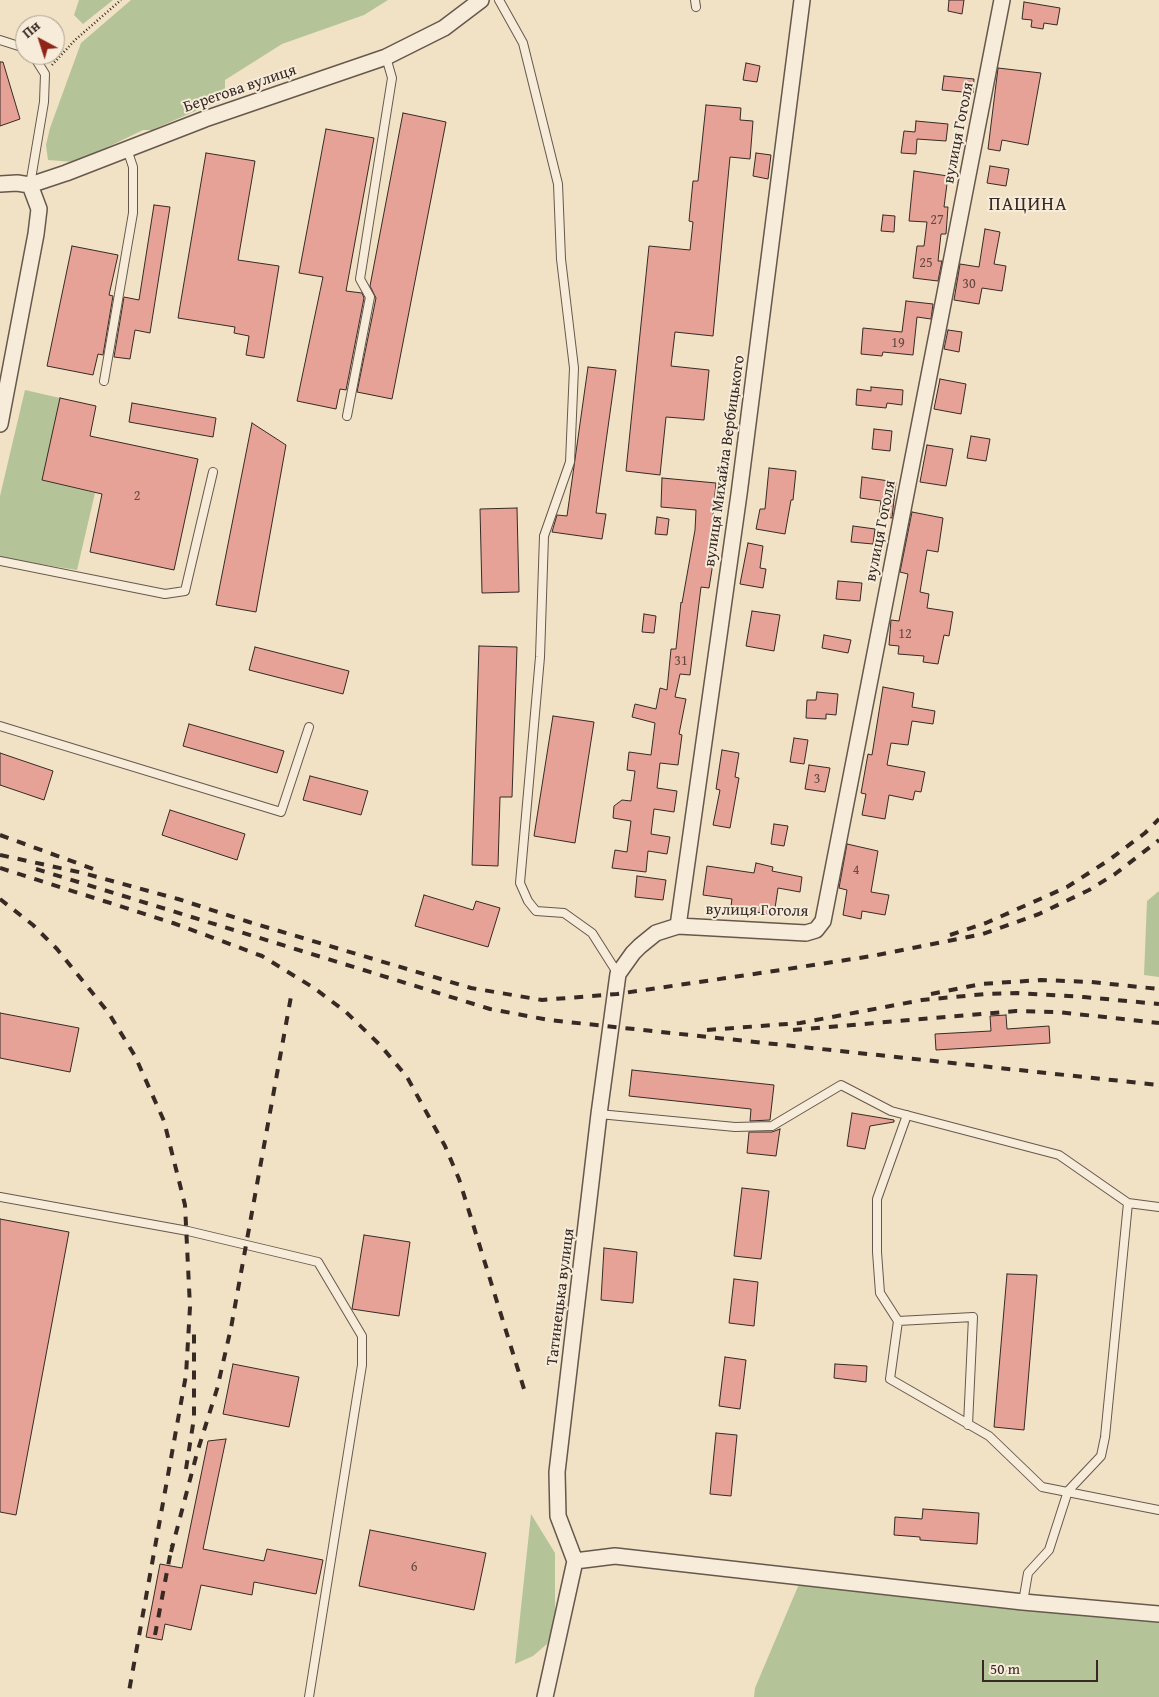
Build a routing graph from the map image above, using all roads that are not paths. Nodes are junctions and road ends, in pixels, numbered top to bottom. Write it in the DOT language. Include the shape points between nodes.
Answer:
graph roads {
  1 [pos="481,0"];
  2 [pos="499,0"];
  3 [pos="802,0"];
  4 [pos="1002,0"];
  5 [pos="0,40"];
  6 [pos="15,45"];
  7 [pos="386,57"];
  8 [pos="39,65"];
  9 [pos="127,149"];
  10 [pos="0,184"];
  11 [pos="30,185"];
  12 [pos="104,381"];
  13 [pos="347,416"];
  14 [pos="0,424"];
  15 [pos="213,472"];
  16 [pos="0,561"];
  17 [pos="0,726"];
  18 [pos="309,727"];
  19 [pos="678,926"];
  20 [pos="618,974"];
  21 [pos="599,1114"];
  22 [pos="907,1115"];
  23 [pos="0,1197"];
  24 [pos="1128,1203"];
  25 [pos="1159,1207"];
  26 [pos="898,1321"];
  27 [pos="968,1424"];
  28 [pos="1068,1491"];
  29 [pos="1159,1510"];
  30 [pos="575,1561"];
  31 [pos="1023,1602"];
  32 [pos="1159,1614"];
  33 [pos="309,1697"];
  34 [pos="545,1697"];
  1 -- 7 [label="street, Берегова вулиця" via="444,28"];
  2 -- 20 [label="lane" via="523,43 558,184 561,259 574,368 570,462 544,536 540,657 520,883 536,911 564,913 592,933"];
  3 -- 19 [label="street, вулиця Михайла Вербицького" via="740,484"];
  4 -- 19 [label="street, вулиця Гоголя" via="823,921 816,930 806,933"];
  5 -- 6 [label="lane"];
  7 -- 9 [label="street, Берегова вулиця"];
  7 -- 13 [label="lane" via="392,78 360,279 370,296"];
  8 -- 11 [label="lane" via="45,74 44,102"];
  9 -- 11 [label="street, Берегова вулиця"];
  9 -- 12 [label="lane" via="133,166 133,213"];
  10 -- 11 [label="street, Берегова вулиця" via="17,182"];
  11 -- 14 [label="street" via="39,209 36,234"];
  15 -- 16 [label="lane" via="185,591 165,594"];
  17 -- 18 [label="lane" via="281,812"];
  19 -- 20 [label="street" via="656,933 633,953"];
  20 -- 21 [label="street, Татинецька вулиця"];
  21 -- 22 [label="lane" via="735,1127 772,1126 841,1085 891,1111"];
  21 -- 30 [label="street, Татинецька вулиця" via="557,1472 558,1516"];
  22 -- 24 [label="lane" via="1059,1155"];
  22 -- 26 [label="lane" via="877,1198 880,1293"];
  23 -- 33 [label="lane" via="188,1231 318,1262 362,1336 362,1365"];
  24 -- 25 [label="lane"];
  24 -- 28 [label="lane" via="1105,1436 1100,1456"];
  26 -- 27 [label="lane" via="890,1379"];
  26 -- 27 [label="lane" via="973,1317"];
  27 -- 28 [label="lane" via="989,1436 1042,1488"];
  28 -- 29 [label="lane"];
  28 -- 31 [label="lane" via="1049,1550 1028,1573"];
  30 -- 31 [label="street" via="615,1556"];
  30 -- 34 [label="street"];
  31 -- 32 [label="street"];
}
